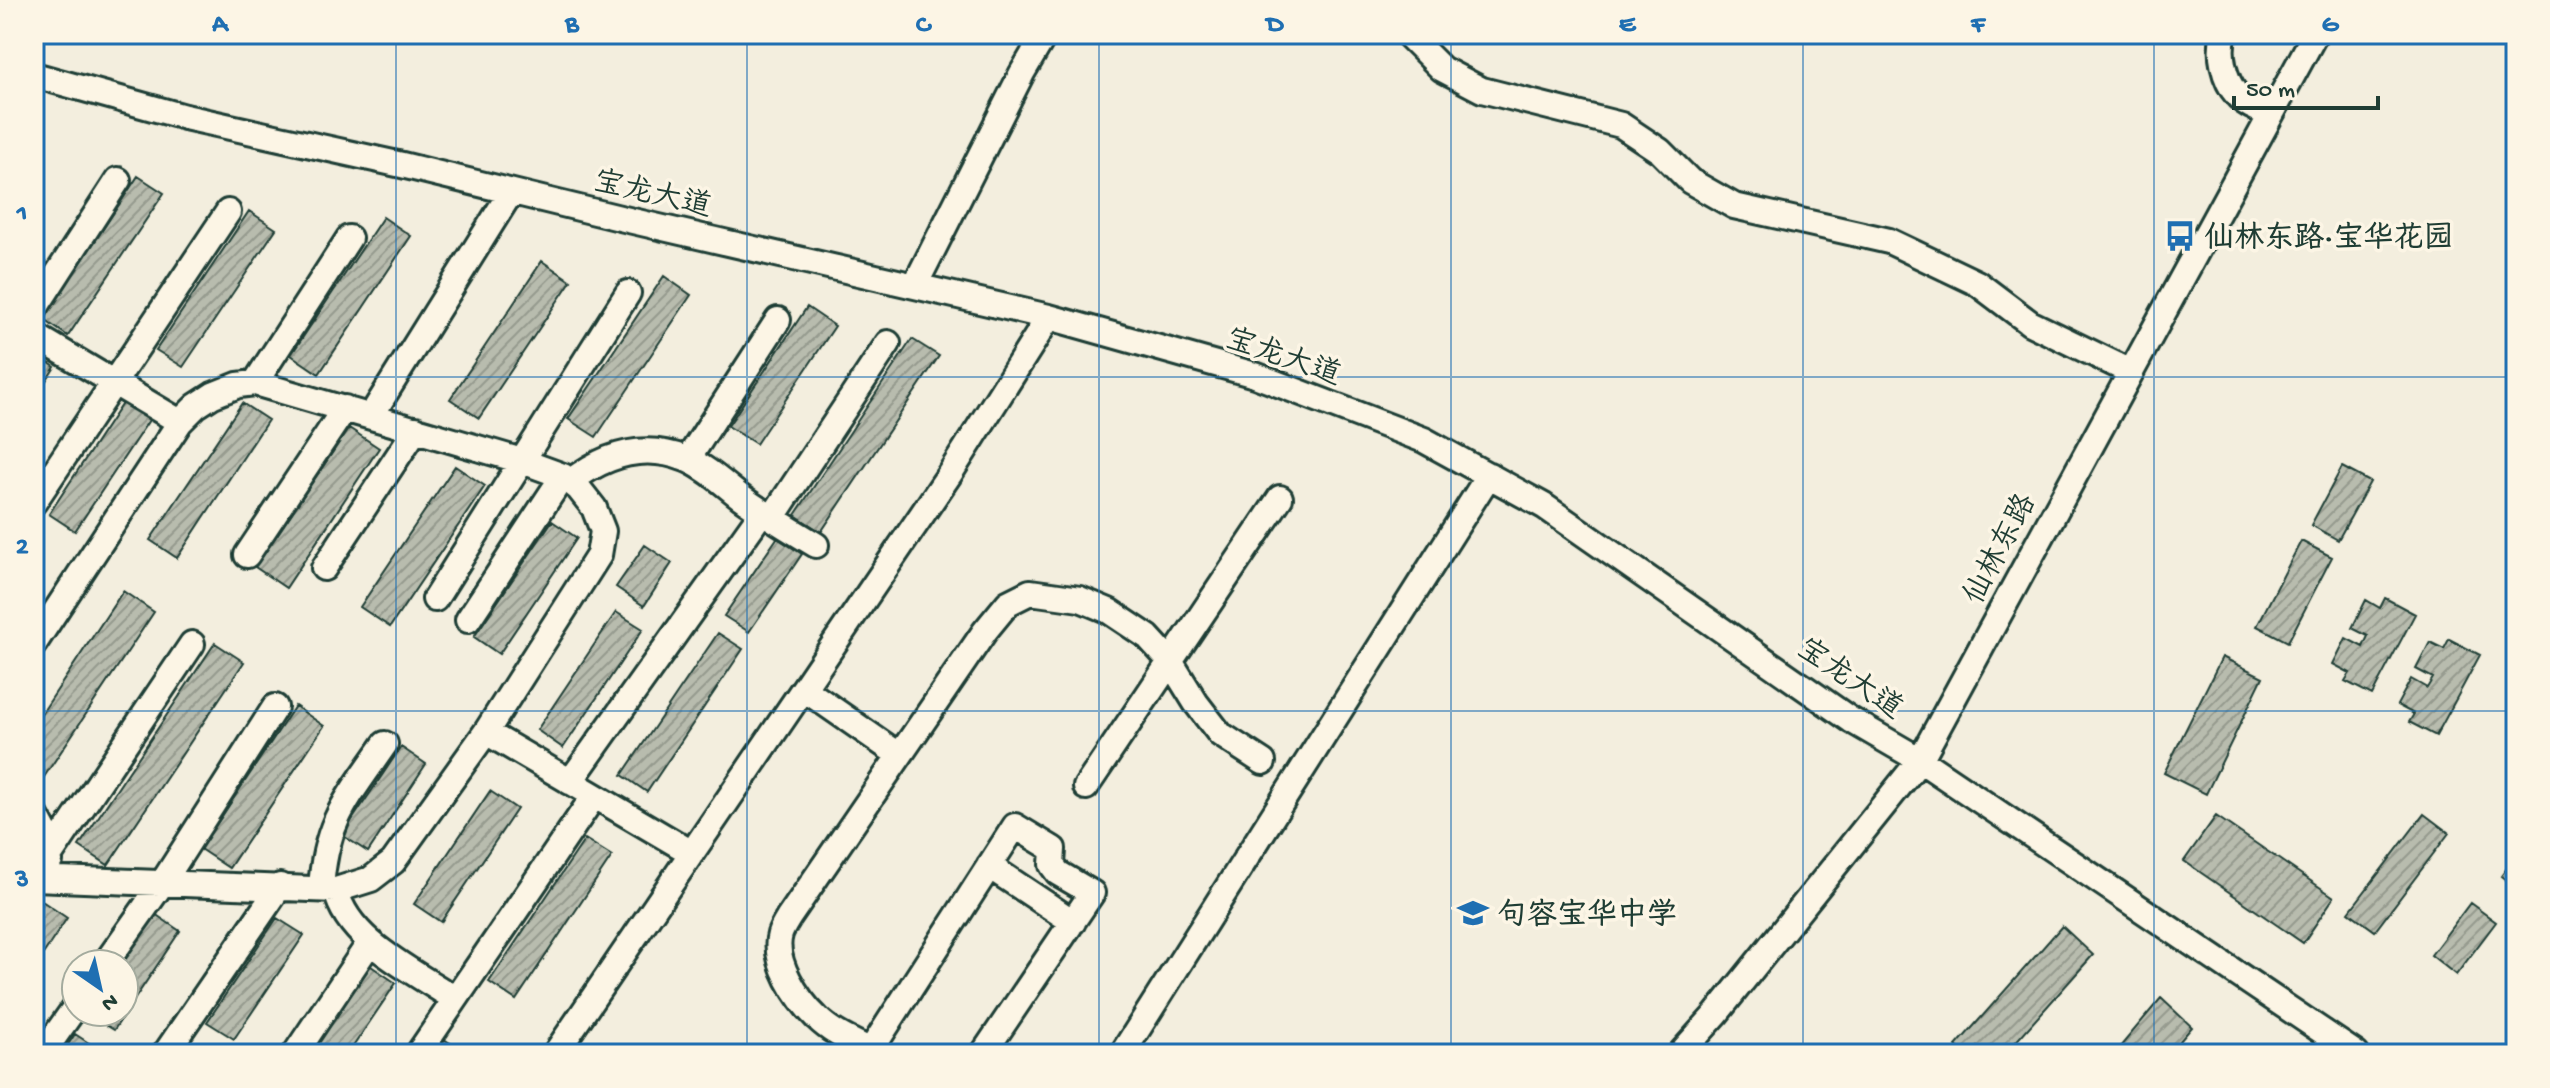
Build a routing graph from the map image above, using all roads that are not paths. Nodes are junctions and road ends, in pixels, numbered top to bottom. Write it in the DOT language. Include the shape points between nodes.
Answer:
graph roads {
  1 [pos="1045,34"];
  2 [pos="1407,34"];
  3 [pos="2224,34"];
  4 [pos="2315,34"];
  5 [pos="34,75"];
  6 [pos="2270,115"];
  7 [pos="118,180"];
  8 [pos="511,192"];
  9 [pos="228,212"];
  10 [pos="349,238"];
  11 [pos="915,285"];
  12 [pos="628,293"];
  13 [pos="34,310"];
  14 [pos="1049,317"];
  15 [pos="778,320"];
  16 [pos="34,335"];
  17 [pos="888,343"];
  18 [pos="2131,372"];
  19 [pos="114,383"];
  20 [pos="255,383"];
  21 [pos="345,408"];
  22 [pos="371,416"];
  23 [pos="180,422"];
  24 [pos="416,429"];
  25 [pos="688,459"];
  26 [pos="522,461"];
  27 [pos="1489,475"];
  28 [pos="567,479"];
  29 [pos="1280,498"];
  30 [pos="34,502"];
  31 [pos="767,515"];
  32 [pos="816,545"];
  33 [pos="247,555"];
  34 [pos="324,568"];
  35 [pos="435,599"];
  36 [pos="468,620"];
  37 [pos="34,644"];
  38 [pos="192,644"];
  39 [pos="1170,661"];
  40 [pos="804,689"];
  41 [pos="275,707"];
  42 [pos="486,732"];
  43 [pos="385,744"];
  44 [pos="899,755"];
  45 [pos="1920,760"];
  46 [pos="1263,762"];
  47 [pos="570,782"];
  48 [pos="1086,787"];
  49 [pos="594,796"];
  50 [pos="34,812"];
  51 [pos="692,853"];
  52 [pos="989,866"];
  53 [pos="44,870"];
  54 [pos="163,882"];
  55 [pos="280,886"];
  56 [pos="328,889"];
  57 [pos="1073,922"];
  58 [pos="370,942"];
  59 [pos="116,948"];
  60 [pos="455,999"];
  61 [pos="60,1028"];
  62 [pos="874,1052"];
  63 [pos="42,1054"];
  64 [pos="165,1054"];
  65 [pos="295,1054"];
  66 [pos="418,1054"];
  67 [pos="555,1054"];
  68 [pos="983,1054"];
  69 [pos="1122,1054"];
  70 [pos="1680,1054"];
  71 [pos="2356,1054"];
  1 -- 11 [label="street"];
  2 -- 18 [label="street" via="1442,69 1482,90 1621,125 1660,151 1690,181 1734,206 1889,241 1977,283 2030,323"];
  3 -- 6 [label="street" via="2224,73 2238,97"];
  4 -- 6 [label="street, 仙林东路"];
  5 -- 8 [label="street, 宝龙大道" via="185,117"];
  6 -- 18 [label="street, 仙林东路"];
  7 -- 13 [label="street"];
  8 -- 11 [label="street, 宝龙大道"];
  8 -- 22 [label="street"];
  9 -- 19 [label="street"];
  10 -- 20 [label="street"];
  11 -- 14 [label="street, 宝龙大道"];
  12 -- 26 [label="street"];
  14 -- 27 [label="street, 宝龙大道" via="1255,375 1424,440"];
  14 -- 40 [label="street"];
  15 -- 25 [label="street"];
  16 -- 19 [label="street"];
  17 -- 31 [label="street"];
  18 -- 45 [label="street, 仙林东路"];
  19 -- 23 [label="street"];
  19 -- 30 [label="street"];
  20 -- 21 [label="street"];
  20 -- 23 [label="street" via="213,395"];
  21 -- 22 [label="street"];
  21 -- 33 [label="street"];
  22 -- 24 [label="street"];
  23 -- 37 [label="street"];
  24 -- 26 [label="street"];
  24 -- 34 [label="street"];
  25 -- 28 [label="street" via="656,451 630,452 605,458"];
  25 -- 31 [label="street"];
  26 -- 28 [label="street"];
  26 -- 35 [label="street"];
  27 -- 45 [label="street, 宝龙大道" via="1557,515 1851,720"];
  27 -- 69 [label="street"];
  28 -- 36 [label="street"];
  28 -- 42 [label="street" via="594,508 603,531 599,555"];
  29 -- 39 [label="street"];
  31 -- 32 [label="street"];
  31 -- 47 [label="street"];
  38 -- 53 [label="street"];
  39 -- 44 [label="street" via="1148,637 1109,611 1080,599 1030,592 1008,603 985,631"];
  39 -- 46 [label="street" via="1220,734"];
  39 -- 48 [label="street"];
  40 -- 44 [label="street"];
  40 -- 51 [label="street"];
  41 -- 54 [label="street"];
  42 -- 47 [label="street"];
  42 -- 56 [label="street" via="393,862 371,879"];
  43 -- 56 [label="street" via="329,833"];
  44 -- 62 [label="street" via="780,935 784,969 817,1019"];
  45 -- 70 [label="street, 仙林东路"];
  45 -- 71 [label="street, 宝龙大道"];
  47 -- 49 [label="street"];
  49 -- 51 [label="street"];
  49 -- 60 [label="street"];
  50 -- 53 [label="street" via="49,840"];
  51 -- 67 [label="street"];
  52 -- 57 [label="street"];
  52 -- 57 [label="street" via="1015,826 1053,849 1052,865 1058,873 1092,893"];
  52 -- 62 [label="street"];
  53 -- 54 [label="street"];
  54 -- 55 [label="street"];
  54 -- 59 [label="street"];
  55 -- 56 [label="street"];
  55 -- 64 [label="street"];
  56 -- 58 [label="street"];
  57 -- 68 [label="street"];
  58 -- 60 [label="street"];
  58 -- 65 [label="street"];
  60 -- 66 [label="street"];
  61 -- 63 [label="street"];
}
